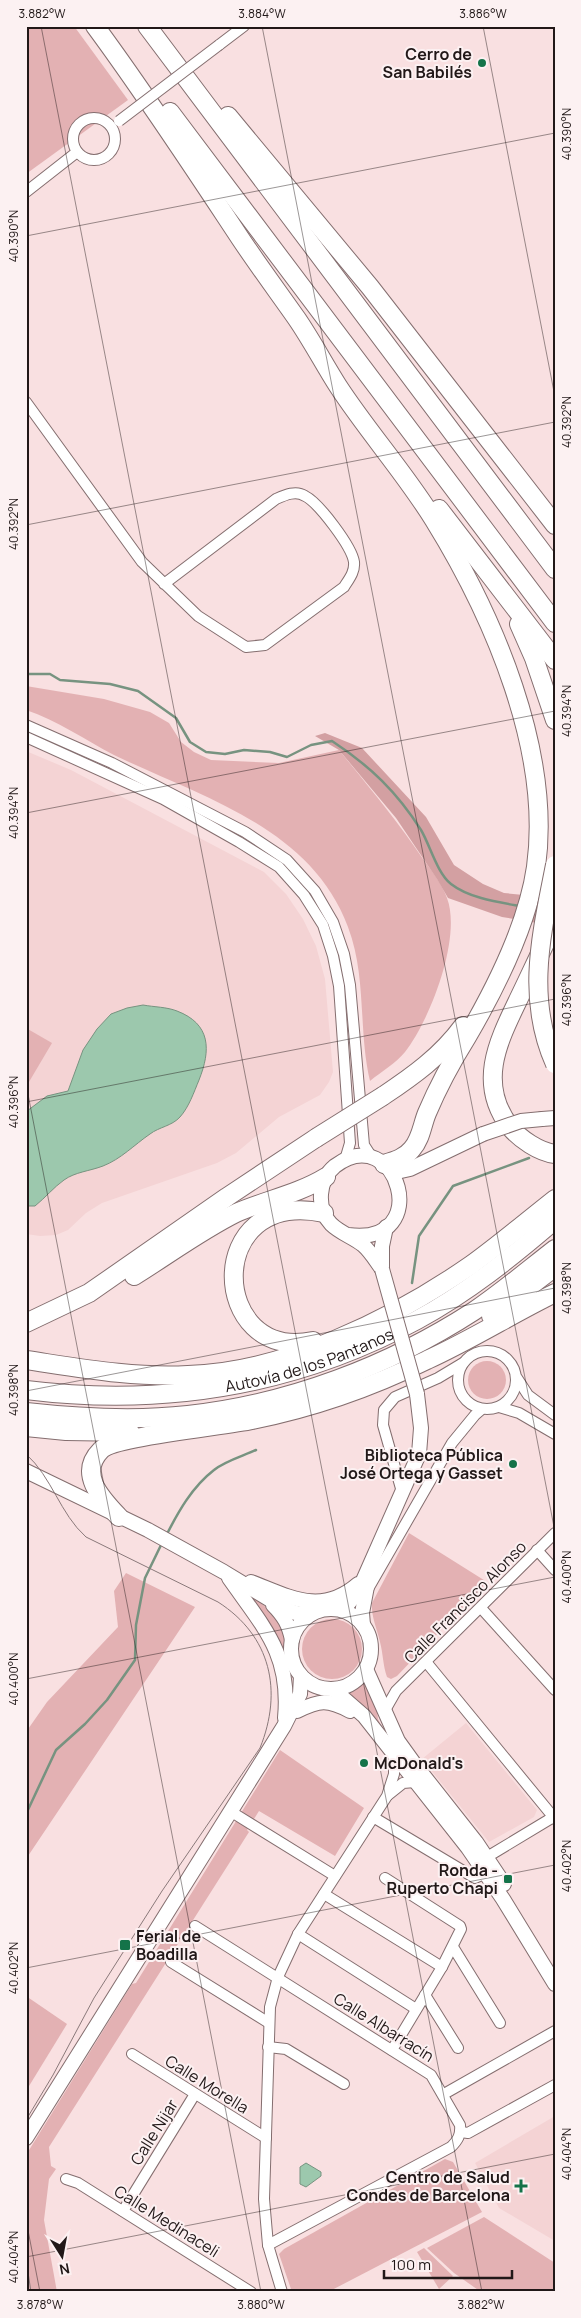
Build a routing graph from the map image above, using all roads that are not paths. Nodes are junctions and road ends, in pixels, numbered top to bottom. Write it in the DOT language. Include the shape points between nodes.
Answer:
graph roads {
  1 [pos="95,26"];
  2 [pos="105,26"];
  3 [pos="147,26"];
  4 [pos="153,26"];
  5 [pos="244,26"];
  6 [pos="115,124"];
  7 [pos="77,152"];
  8 [pos="26,192"];
  9 [pos="310,340"];
  10 [pos="26,402"];
  11 [pos="555,527"];
  12 [pos="555,569"];
  13 [pos="494,583"];
  14 [pos="164,584"];
  15 [pos="555,623"];
  16 [pos="555,660"];
  17 [pos="555,720"];
  18 [pos="26,725"];
  19 [pos="26,737"];
  20 [pos="555,864"];
  21 [pos="555,923"];
  22 [pos="501,970"];
  23 [pos="555,1064"];
  24 [pos="548,1119"];
  25 [pos="555,1154"];
  26 [pos="345,1160"];
  27 [pos="426,1162"];
  28 [pos="382,1164"];
  29 [pos="326,1177"];
  30 [pos="400,1192"];
  31 [pos="555,1199"];
  32 [pos="324,1213"];
  33 [pos="555,1220"];
  34 [pos="386,1227"];
  35 [pos="348,1235"];
  36 [pos="555,1249"];
  37 [pos="555,1267"];
  38 [pos="382,1269"];
  39 [pos="555,1293"];
  40 [pos="26,1324"];
  41 [pos="343,1335"];
  42 [pos="26,1360"];
  43 [pos="464,1363"];
  44 [pos="401,1371"];
  45 [pos="517,1378"];
  46 [pos="26,1390"];
  47 [pos="499,1407"];
  48 [pos="482,1409"];
  49 [pos="26,1412"];
  50 [pos="555,1415"];
  51 [pos="26,1427"];
  52 [pos="180,1432"];
  53 [pos="555,1434"];
  54 [pos="26,1471"];
  55 [pos="403,1496"];
  56 [pos="119,1517"];
  57 [pos="555,1532"];
  58 [pos="537,1550"];
  59 [pos="374,1559"];
  60 [pos="555,1570"];
  61 [pos="224,1572"];
  62 [pos="363,1579"];
  63 [pos="365,1595"];
  64 [pos="270,1601"];
  65 [pos="481,1608"];
  66 [pos="337,1609"];
  67 [pos="311,1614"];
  68 [pos="364,1625"];
  69 [pos="292,1640"];
  70 [pos="427,1663"];
  71 [pos="366,1669"];
  72 [pos="301,1676"];
  73 [pos="327,1689"];
  74 [pos="555,1690"];
  75 [pos="396,1692"];
  76 [pos="377,1695"];
  77 [pos="298,1711"];
  78 [pos="384,1712"];
  79 [pos="284,1726"];
  80 [pos="374,1729"];
  81 [pos="398,1761"];
  82 [pos="415,1782"];
  83 [pos="397,1787"];
  84 [pos="387,1796"];
  85 [pos="230,1811"];
  86 [pos="373,1817"];
  87 [pos="554,1817"];
  88 [pos="487,1857"];
  89 [pos="486,1873"];
  90 [pos="335,1876"];
  91 [pos="385,1878"];
  92 [pos="324,1894"];
  93 [pos="195,1926"];
  94 [pos="298,1934"];
  95 [pos="453,1947"];
  96 [pos="171,1962"];
  97 [pos="555,1966"];
  98 [pos="442,1967"];
  99 [pos="278,1978"];
  100 [pos="555,1984"];
  101 [pos="425,1995"];
  102 [pos="416,2010"];
  103 [pos="269,2023"];
  104 [pos="500,2023"];
  105 [pos="555,2032"];
  106 [pos="268,2047"];
  107 [pos="458,2048"];
  108 [pos="392,2050"];
  109 [pos="132,2054"];
  110 [pos="344,2084"];
  111 [pos="555,2085"];
  112 [pos="195,2094"];
  113 [pos="444,2094"];
  114 [pos="461,2132"];
  115 [pos="26,2138"];
  116 [pos="266,2138"];
  117 [pos="66,2179"];
  118 [pos="123,2210"];
  119 [pos="268,2245"];
  120 [pos="251,2292"];
  121 [pos="282,2292"];
  1 -- 9 [label="highway"];
  2 -- 15 [label="highway"];
  3 -- 12 [label="highway"];
  4 -- 11 [label="highway" via="370,287"];
  5 -- 6 [label="street, bridge"];
  6 -- 7 [label="street" via="115,140 109,154 94,160"];
  6 -- 7 [label="street" via="97,117 83,120 72,136"];
  7 -- 8 [label="street"];
  9 -- 13 [label="highway"];
  9 -- 22 [label="highway" via="340,388 411,485 467,578 506,666 522,712 538,789 536,867 519,927"];
  10 -- 14 [label="street" via="142,562"];
  13 -- 16 [label="highway"];
  13 -- 17 [label="highway" via="520,626"];
  14 -- 14 [label="street" via="198,616 238,643 255,648 265,645 344,587 353,574 354,561 346,544 315,503 304,494 288,493"];
  18 -- 28 [label="street" via="112,764 245,832 288,860 315,891 333,922 344,954 350,985 364,1145"];
  19 -- 26 [label="street" via="162,799 239,842 279,867 304,895 323,925 339,986 350,1135"];
  20 -- 23 [label="highway, bridge" via="540,940 538,976 544,1035"];
  21 -- 25 [label="highway, bridge" via="499,1041 493,1069 493,1092 501,1115 517,1136"];
  22 -- 28 [label="highway" via="493,993 426,1114 418,1140 399,1160"];
  22 -- 40 [label="highway, bridge" via="453,1040 426,1067 227,1197 89,1293"];
  24 -- 27 [label="street, bridge" via="521,1121 482,1134"];
  26 -- 28 [label="street" via="363,1157"];
  26 -- 29 [label="street"];
  27 -- 28 [label="street" via="401,1171"];
  27 -- 30 [label="street" via="414,1171"];
  28 -- 30 [label="street" via="397,1180"];
  29 -- 32 [label="street" via="321,1189"];
  29 -- 40 [label="highway" via="308,1188 237,1213 68,1312"];
  30 -- 34 [label="street" via="400,1205"];
  31 -- 41 [label="highway" via="439,1286"];
  32 -- 35 [label="street" via="330,1223"];
  32 -- 41 [label="highway" via="285,1212 265,1220 249,1232 235,1258 232,1272 235,1294 250,1323 264,1336 288,1343 306,1343"];
  33 -- 46 [label="highway, Autovía de los Pantanos" via="460,1294 417,1320 359,1348 313,1365 254,1382 143,1396 74,1396"];
  34 -- 35 [label="street" via="362,1237"];
  34 -- 38 [label="street"];
  35 -- 38 [label="street" via="370,1252"];
  36 -- 49 [label="highway, Autovía de los Pantanos" via="459,1320 428,1338 323,1385 258,1403 189,1415 106,1418"];
  37 -- 44 [label="highway" via="496,1313"];
  38 -- 55 [label="street, bridge" via="417,1394 422,1441"];
  39 -- 44 [label="highway"];
  41 -- 42 [label="highway" via="291,1355 241,1368 190,1375 131,1375"];
  43 -- 45 [label="street" via="476,1353 500,1353 512,1364"];
  43 -- 48 [label="street" via="458,1376 460,1391 469,1403"];
  43 -- 55 [label="street" via="395,1397 384,1410 383,1425"];
  44 -- 52 [label="highway" via="353,1392 293,1411"];
  45 -- 47 [label="street" via="514,1394"];
  45 -- 50 [label="street" via="528,1395"];
  47 -- 48 [label="street"];
  47 -- 53 [label="street" via="519,1413"];
  48 -- 63 [label="street" via="452,1442"];
  51 -- 52 [label="highway" via="66,1431"];
  52 -- 56 [label="highway" via="118,1441 105,1446 94,1459 92,1483 98,1495"];
  54 -- 56 [label="street"];
  55 -- 59 [label="street"];
  56 -- 61 [label="street"];
  57 -- 58 [label="street, Calle Francisco Alonso"];
  58 -- 60 [label="street"];
  58 -- 65 [label="street, Calle Francisco Alonso"];
  59 -- 62 [label="street"];
  59 -- 63 [label="street"];
  61 -- 62 [label="street" via="308,1602 338,1598"];
  61 -- 64 [label="street"];
  61 -- 79 [label="street" via="266,1630 279,1654 287,1693"];
  62 -- 66 [label="street" via="354,1598"];
  63 -- 68 [label="street"];
  64 -- 67 [label="street" via="296,1613"];
  64 -- 69 [label="street" via="284,1617"];
  65 -- 70 [label="street, Calle Francisco Alonso"];
  65 -- 74 [label="street"];
  66 -- 67 [label="street"];
  66 -- 68 [label="street"];
  67 -- 69 [label="street" via="296,1630"];
  68 -- 71 [label="street" via="372,1651"];
  69 -- 72 [label="street" via="292,1659"];
  70 -- 75 [label="street, Calle Francisco Alonso"];
  70 -- 87 [label="street"];
  71 -- 73 [label="street" via="352,1684"];
  71 -- 76 [label="street"];
  72 -- 73 [label="street" via="314,1686"];
  72 -- 79 [label="street" via="300,1694"];
  73 -- 77 [label="street"];
  73 -- 80 [label="street" via="364,1716"];
  75 -- 76 [label="street"];
  75 -- 78 [label="street, Calle Francisco Alonso"];
  76 -- 78 [label="street"];
  77 -- 79 [label="street"];
  77 -- 80 [label="street" via="315,1703 332,1702"];
  78 -- 88 [label="street" via="409,1758"];
  79 -- 85 [label="street"];
  80 -- 81 [label="street"];
  81 -- 82 [label="street"];
  81 -- 83 [label="street" via="402,1775"];
  81 -- 84 [label="street"];
  82 -- 83 [label="street"];
  82 -- 89 [label="street"];
  83 -- 84 [label="street"];
  84 -- 86 [label="street"];
  85 -- 90 [label="street"];
  85 -- 115 [label="street"];
  86 -- 89 [label="street" via="475,1878"];
  86 -- 90 [label="street"];
  87 -- 88 [label="street"];
  88 -- 97 [label="street"];
  89 -- 100 [label="street"];
  90 -- 92 [label="street"];
  91 -- 95 [label="street" via="460,1926"];
  92 -- 94 [label="street"];
  92 -- 98 [label="street"];
  93 -- 99 [label="street, Calle Albarracín"];
  94 -- 99 [label="street"];
  94 -- 102 [label="street"];
  95 -- 98 [label="street"];
  95 -- 104 [label="street"];
  96 -- 103 [label="street"];
  98 -- 101 [label="street"];
  99 -- 103 [label="street"];
  99 -- 108 [label="street, Calle Albarracín"];
  101 -- 102 [label="street"];
  101 -- 107 [label="street"];
  102 -- 108 [label="street"];
  103 -- 106 [label="street"];
  105 -- 113 [label="street"];
  106 -- 110 [label="street" via="286,2049"];
  106 -- 116 [label="street"];
  108 -- 113 [label="street, Calle Albarracín" via="431,2075"];
  109 -- 112 [label="street, Calle Morella"];
  111 -- 114 [label="street" via="468,2133"];
  112 -- 116 [label="street, Calle Morella"];
  112 -- 118 [label="street, Calle Nijar"];
  113 -- 114 [label="street, Calle Albarracín"];
  114 -- 119 [label="street" via="451,2147"];
  116 -- 119 [label="street" via="264,2199"];
  117 -- 118 [label="street, Calle Medinaceli"];
  118 -- 120 [label="street, Calle Medinaceli"];
  119 -- 121 [label="street"];
}
